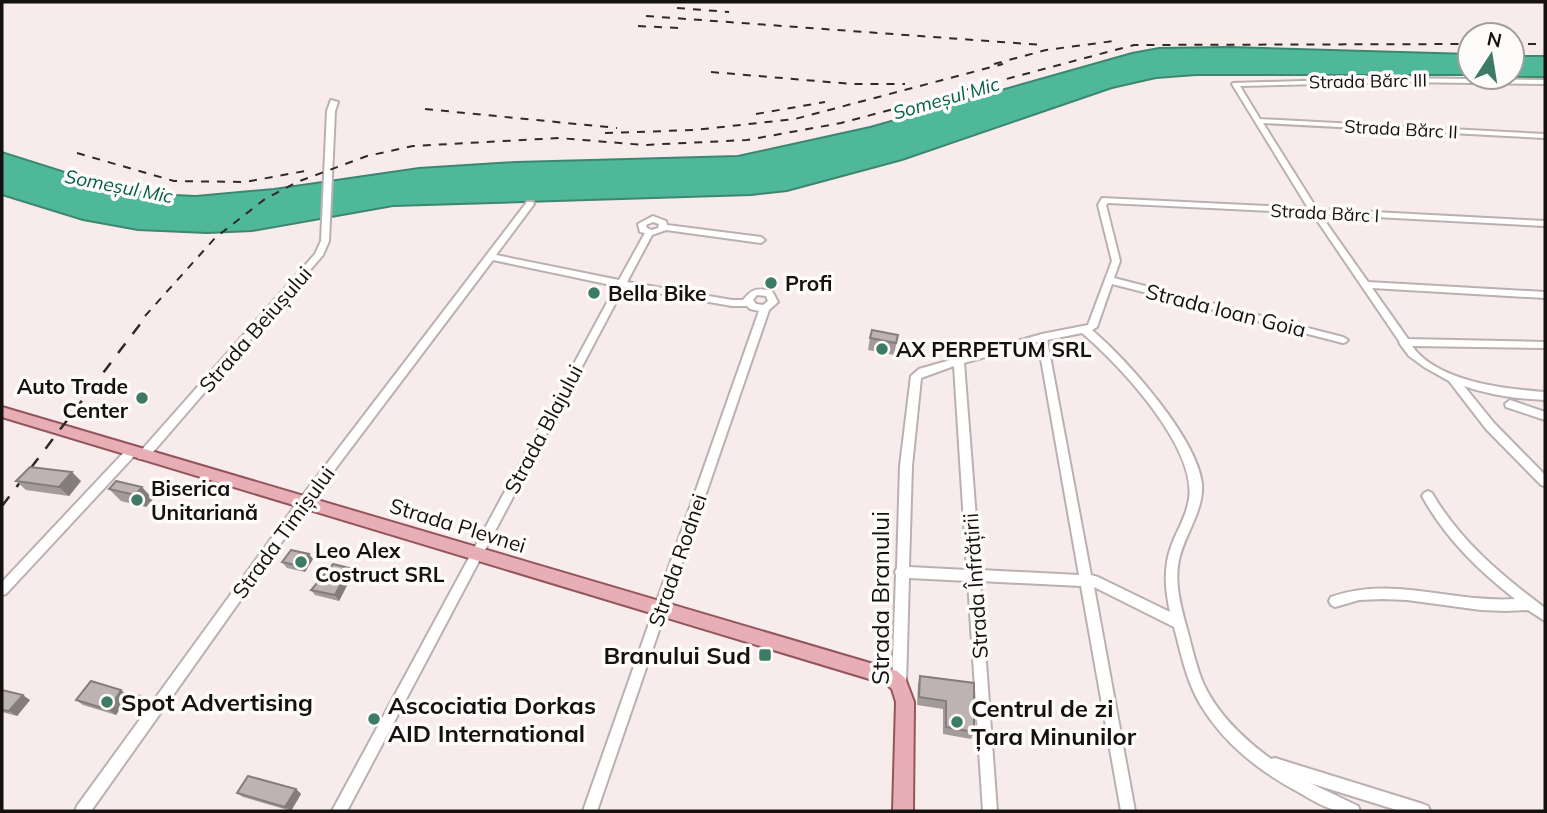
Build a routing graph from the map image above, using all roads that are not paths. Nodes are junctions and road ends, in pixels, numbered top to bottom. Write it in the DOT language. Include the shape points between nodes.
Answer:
graph roads {
  1 [pos="1545,82"];
  2 [pos="334,102"];
  3 [pos="1258,121"];
  4 [pos="1545,136"];
  5 [pos="530,204"];
  6 [pos="1315,212"];
  7 [pos="1545,223"];
  8 [pos="761,240"];
  9 [pos="489,256"];
  10 [pos="1110,280"];
  11 [pos="622,284"];
  12 [pos="1365,285"];
  13 [pos="1545,295"];
  14 [pos="748,303"];
  15 [pos="765,308"];
  16 [pos="1085,330"];
  17 [pos="1042,337"];
  18 [pos="1343,340"];
  19 [pos="1403,342"];
  20 [pos="1545,345"];
  21 [pos="959,361"];
  22 [pos="1454,381"];
  23 [pos="1545,396"];
  24 [pos="1510,404"];
  25 [pos="2,412"];
  26 [pos="1545,416"];
  27 [pos="137,454"];
  28 [pos="1545,482"];
  29 [pos="1428,496"];
  30 [pos="303,502"];
  31 [pos="475,554"];
  32 [pos="901,572"];
  33 [pos="974,576"];
  34 [pos="1088,580"];
  35 [pos="2,590"];
  36 [pos="1335,601"];
  37 [pos="1530,604"];
  38 [pos="659,610"];
  39 [pos="1545,615"];
  40 [pos="1179,623"];
  41 [pos="899,684"];
  42 [pos="1266,763"];
  43 [pos="82,811"];
  44 [pos="339,811"];
  45 [pos="590,811"];
  46 [pos="903,811"];
  47 [pos="990,811"];
  48 [pos="1128,811"];
  49 [pos="1353,811"];
  50 [pos="1423,811"];
  1 -- 3 [label="street, Strada Bărc III" via="1240,82 1235,85"];
  2 -- 27 [label="street, Strada Beiușului" via="325,241 306,273"];
  3 -- 4 [label="street, Strada Bărc II"];
  3 -- 6 [label="street"];
  5 -- 9 [label="street, Strada Timișului"];
  6 -- 7 [label="street, Strada Bărc I"];
  6 -- 10 [label="street, Strada Bărc I" via="1105,200 1102,205 1116,253"];
  6 -- 12 [label="street"];
  8 -- 11 [label="street, Strada Blajului" via="663,227 659,220 646,220 641,229 649,233"];
  9 -- 11 [label="street"];
  9 -- 30 [label="street, Strada Timișului"];
  10 -- 16 [label="street" via="1094,324"];
  10 -- 18 [label="street, Strada Ioan Goia"];
  11 -- 14 [label="street"];
  11 -- 31 [label="street, Strada Blajului"];
  12 -- 13 [label="street"];
  12 -- 19 [label="street"];
  14 -- 15 [label="street"];
  14 -- 15 [label="street" via="752,294 766,292 774,300"];
  15 -- 38 [label="street, Strada Rodnei"];
  16 -- 17 [label="street"];
  16 -- 40 [label="street" via="1145,393 1194,473 1196,496 1172,564"];
  17 -- 21 [label="street"];
  17 -- 34 [label="street"];
  19 -- 20 [label="street"];
  19 -- 22 [label="street" via="1423,363"];
  21 -- 32 [label="street, Strada Branului" via="919,373 915,385"];
  21 -- 33 [label="street, Strada Înfrățirii"];
  22 -- 23 [label="street" via="1498,393"];
  22 -- 28 [label="street"];
  24 -- 26 [label="street"];
  25 -- 27 [label="main road, Strada Plevnei"];
  27 -- 30 [label="main road, Strada Plevnei"];
  27 -- 35 [label="street, Strada Beiușului"];
  29 -- 37 [label="street" via="1453,534"];
  30 -- 31 [label="main road, Strada Plevnei"];
  30 -- 43 [label="street, Strada Timișului"];
  31 -- 38 [label="main road, Strada Plevnei"];
  31 -- 44 [label="street, Strada Blajului"];
  32 -- 33 [label="street"];
  32 -- 41 [label="street, Strada Branului"];
  33 -- 34 [label="street"];
  33 -- 47 [label="street, Strada Înfrățirii"];
  34 -- 40 [label="street"];
  34 -- 48 [label="street"];
  36 -- 37 [label="street" via="1381,592"];
  37 -- 39 [label="street"];
  38 -- 41 [label="main road, Strada Plevnei" via="881,673"];
  38 -- 45 [label="street, Strada Rodnei"];
  40 -- 42 [label="street" via="1194,678 1216,718"];
  41 -- 46 [label="main road, Strada Branului" via="905,702"];
  42 -- 49 [label="street" via="1295,783"];
  42 -- 50 [label="street"];
}
